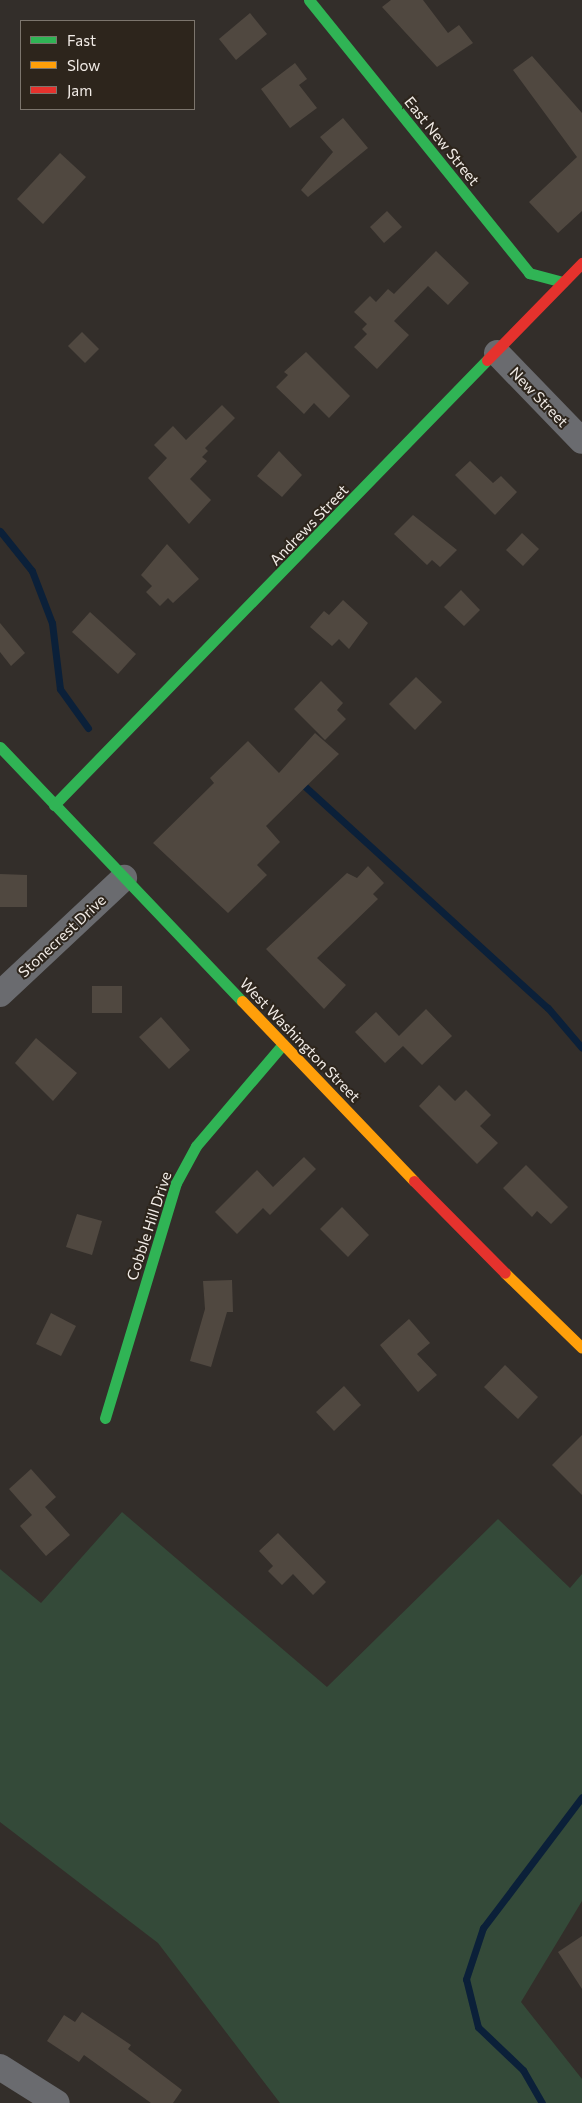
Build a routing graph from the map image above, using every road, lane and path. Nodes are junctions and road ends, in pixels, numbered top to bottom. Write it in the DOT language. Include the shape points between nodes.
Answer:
graph roads {
  1 [pos="309,0"];
  2 [pos="582,263"];
  3 [pos="563,282"];
  4 [pos="497,353"];
  5 [pos="582,441"];
  6 [pos="0,747"];
  7 [pos="54,805"];
  8 [pos="124,878"];
  9 [pos="0,994"];
  10 [pos="283,1044"];
  11 [pos="582,1348"];
  12 [pos="105,1418"];
  13 [pos="0,2067"];
  14 [pos="57,2103"];
  1 -- 3 [label="street, East New Street" via="529,273"];
  2 -- 3 [label="street, Andrews Street"];
  3 -- 4 [label="street, Andrews Street"];
  4 -- 5 [label="street, New Street"];
  4 -- 7 [label="street, Andrews Street"];
  6 -- 7 [label="street, West Washington Street"];
  7 -- 8 [label="street, West Washington Street"];
  8 -- 9 [label="street, Stonecrest Drive"];
  8 -- 10 [label="street, West Washington Street"];
  10 -- 11 [label="street, West Washington Street"];
  10 -- 12 [label="street, Cobble Hill Drive" via="196,1146 176,1182"];
  13 -- 14 [label="street"];
}
